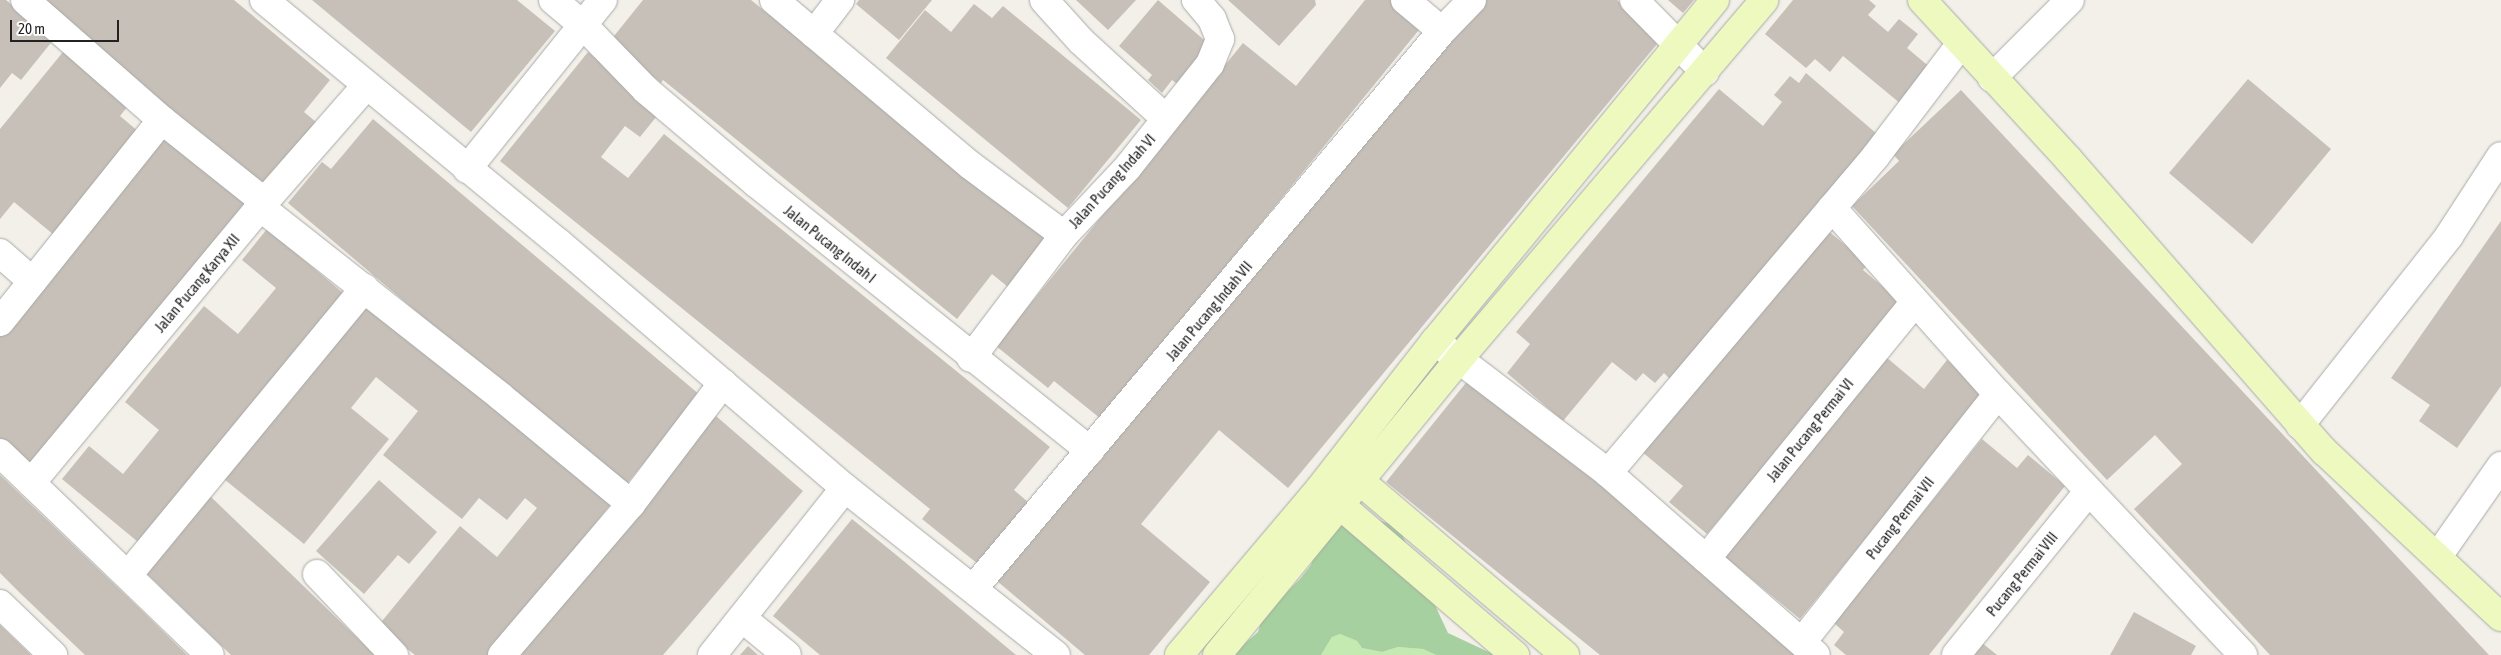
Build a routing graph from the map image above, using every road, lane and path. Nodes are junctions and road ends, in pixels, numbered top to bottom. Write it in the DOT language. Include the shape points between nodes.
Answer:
graph roads {
  1 [pos="26,0"];
  2 [pos="264,0"];
  3 [pos="553,0"];
  4 [pos="603,0"];
  5 [pos="774,0"];
  6 [pos="840,0"];
  7 [pos="1044,0"];
  8 [pos="1196,0"];
  9 [pos="1405,0"];
  10 [pos="1472,0"];
  11 [pos="1634,0"];
  12 [pos="1715,0"];
  13 [pos="1764,0"];
  14 [pos="1922,0"];
  15 [pos="2070,0"];
  16 [pos="582,24"];
  17 [pos="1442,31"];
  18 [pos="814,34"];
  19 [pos="1678,44"];
  20 [pos="1960,45"];
  21 [pos="1705,72"];
  22 [pos="1992,78"];
  23 [pos="366,86"];
  24 [pos="1166,119"];
  25 [pos="162,120"];
  26 [pos="2501,156"];
  27 [pos="467,169"];
  28 [pos="260,207"];
  29 [pos="1832,208"];
  30 [pos="1064,236"];
  31 [pos="0,253"];
  32 [pos="32,281"];
  33 [pos="365,288"];
  34 [pos="1915,302"];
  35 [pos="0,322"];
  36 [pos="1435,341"];
  37 [pos="971,358"];
  38 [pos="1459,360"];
  39 [pos="723,383"];
  40 [pos="1998,394"];
  41 [pos="2300,425"];
  42 [pos="1090,451"];
  43 [pos="0,453"];
  44 [pos="1340,463"];
  45 [pos="2501,466"];
  46 [pos="1608,473"];
  47 [pos="1362,482"];
  48 [pos="31,483"];
  49 [pos="845,488"];
  50 [pos="1320,488"];
  51 [pos="2088,492"];
  52 [pos="631,504"];
  53 [pos="1342,507"];
  54 [pos="2438,556"];
  55 [pos="1706,559"];
  56 [pos="317,574"];
  57 [pos="128,575"];
  58 [pos="973,589"];
  59 [pos="0,604"];
  60 [pos="742,618"];
  61 [pos="2501,618"];
  62 [pos="1809,649"];
  63 [pos="2230,651"];
  64 [pos="53,655"];
  65 [pos="210,655"];
  66 [pos="394,655"];
  67 [pos="502,655"];
  68 [pos="712,655"];
  69 [pos="787,655"];
  70 [pos="1056,655"];
  71 [pos="1179,655"];
  72 [pos="1217,655"];
  73 [pos="1516,655"];
  74 [pos="1565,655"];
  75 [pos="1956,655"];
  1 -- 25 [label="street"];
  2 -- 23 [label="street"];
  3 -- 16 [label="street, Jalan Pucang Indah I"];
  4 -- 16 [label="street"];
  5 -- 18 [label="street"];
  6 -- 18 [label="street"];
  7 -- 24 [label="street" via="1081,41"];
  8 -- 24 [label="street, Jalan Pucang Indah VI" via="1212,19 1220,39 1219,46 1210,64"];
  9 -- 17 [label="street"];
  10 -- 17 [label="street, Jalan Pucang Indah VII"];
  11 -- 19 [label="street"];
  12 -- 19 [label="main road"];
  13 -- 21 [label="main road"];
  14 -- 20 [label="main road"];
  15 -- 22 [label="street"];
  16 -- 27 [label="street"];
  16 -- 37 [label="street, Jalan Pucang Indah I" via="646,90"];
  17 -- 42 [label="street, Jalan Pucang Indah VII"];
  18 -- 30 [label="street" via="970,165"];
  19 -- 21 [label="street"];
  19 -- 36 [label="main road"];
  20 -- 22 [label="main road"];
  20 -- 29 [label="street"];
  21 -- 38 [label="main road"];
  22 -- 41 [label="main road" via="2095,189"];
  23 -- 27 [label="street"];
  23 -- 28 [label="street, Jalan Pucang Karya XII"];
  24 -- 30 [label="street, Jalan Pucang Indah VI" via="1128,167"];
  25 -- 28 [label="street" via="256,195"];
  25 -- 32 [label="street"];
  26 -- 41 [label="street" via="2449,236"];
  27 -- 39 [label="street"];
  28 -- 33 [label="street"];
  28 -- 48 [label="street, Jalan Pucang Karya XII"];
  29 -- 34 [label="street"];
  29 -- 46 [label="street"];
  30 -- 37 [label="street, Jalan Pucang Indah VI"];
  31 -- 32 [label="street"];
  32 -- 35 [label="street"];
  33 -- 52 [label="street"];
  33 -- 57 [label="street"];
  34 -- 40 [label="street"];
  34 -- 55 [label="street, Jalan Pucang Permai VI"];
  36 -- 38 [label="street"];
  36 -- 44 [label="main road"];
  37 -- 42 [label="street, Jalan Pucang Indah I"];
  38 -- 46 [label="street"];
  38 -- 47 [label="main road"];
  39 -- 49 [label="street"];
  39 -- 52 [label="street"];
  40 -- 51 [label="street"];
  40 -- 62 [label="street, Pucang Permai VII"];
  41 -- 54 [label="main road"];
  42 -- 58 [label="street, Jalan Pucang Indah VII"];
  43 -- 48 [label="street"];
  44 -- 47 [label="main road"];
  44 -- 50 [label="main road"];
  45 -- 54 [label="street"];
  46 -- 55 [label="street"];
  47 -- 53 [label="main road"];
  47 -- 74 [label="main road"];
  48 -- 57 [label="street"];
  49 -- 58 [label="street"];
  49 -- 60 [label="street"];
  50 -- 53 [label="main road"];
  50 -- 71 [label="main road"];
  51 -- 63 [label="street"];
  51 -- 75 [label="street, Pucang Permai VIII"];
  52 -- 67 [label="street"];
  53 -- 72 [label="main road"];
  53 -- 73 [label="main road"];
  54 -- 61 [label="main road"];
  55 -- 62 [label="street"];
  56 -- 66 [label="street"];
  57 -- 65 [label="street"];
  58 -- 70 [label="street"];
  59 -- 64 [label="street"];
  60 -- 68 [label="street"];
  60 -- 69 [label="street"];
}
